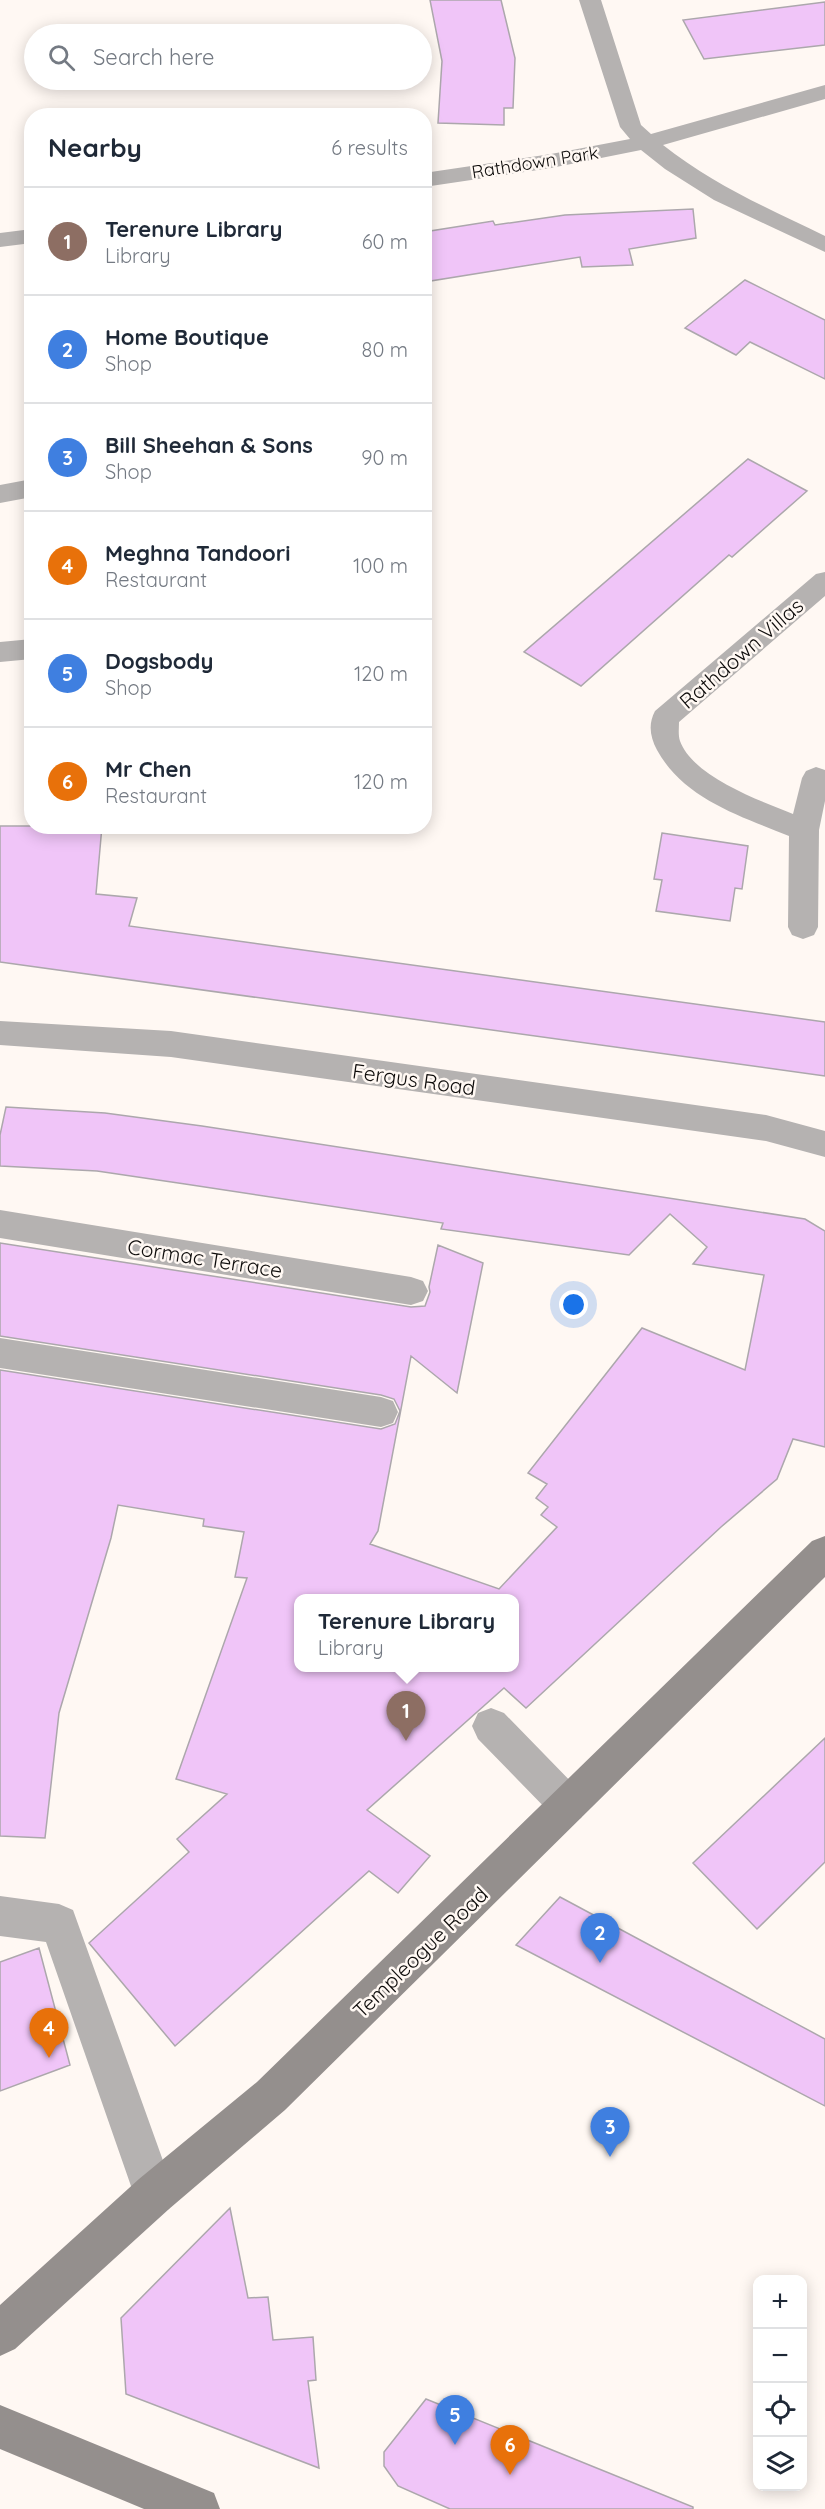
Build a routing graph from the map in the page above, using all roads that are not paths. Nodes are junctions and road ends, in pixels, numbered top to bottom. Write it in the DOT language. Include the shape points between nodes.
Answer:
graph roads {
  1 [pos="590,0"];
  2 [pos="825,92"];
  3 [pos="645,142"];
  4 [pos="432,179"];
  5 [pos="24,237"];
  6 [pos="0,240"];
  7 [pos="825,245"];
  8 [pos="24,490"];
  9 [pos="0,494"];
  10 [pos="825,581"];
  11 [pos="24,650"];
  12 [pos="0,652"];
  13 [pos="816,778"];
  14 [pos="804,830"];
  15 [pos="803,927"];
  16 [pos="0,1033"];
  17 [pos="825,1144"];
  18 [pos="0,1224"];
  19 [pos="411,1291"];
  20 [pos="0,1353"];
  21 [pos="381,1412"];
  22 [pos="825,1553"];
  23 [pos="491,1726"];
  24 [pos="568,1805"];
  25 [pos="0,1916"];
  26 [pos="154,2194"];
  27 [pos="0,2334"];
  28 [pos="0,2427"];
  29 [pos="198,2509"];
  1 -- 3 [label="street" via="631,127"];
  2 -- 3 [label="street, Rathdown Park" via="768,111"];
  3 -- 4 [label="street, Rathdown Park"];
  3 -- 7 [label="street" via="664,159 732,199"];
  5 -- 6 [label="street"];
  8 -- 9 [label="street"];
  10 -- 14 [label="street, Rathdown Villas" via="665,718 666,741 686,771 729,799"];
  11 -- 12 [label="street"];
  13 -- 14 [label="street"];
  14 -- 15 [label="street"];
  16 -- 17 [label="street, Fergus Road" via="171,1044 766,1128"];
  18 -- 19 [label="street, Cormac Terrace"];
  20 -- 21 [label="street"];
  22 -- 24 [label="main road, Templeogue Road"];
  23 -- 24 [label="street"];
  24 -- 26 [label="main road, Templeogue Road" via="271,2096"];
  25 -- 26 [label="street" via="59,1924"];
  26 -- 27 [label="main road, Templeogue Road"];
  28 -- 29 [label="main road"];
}
